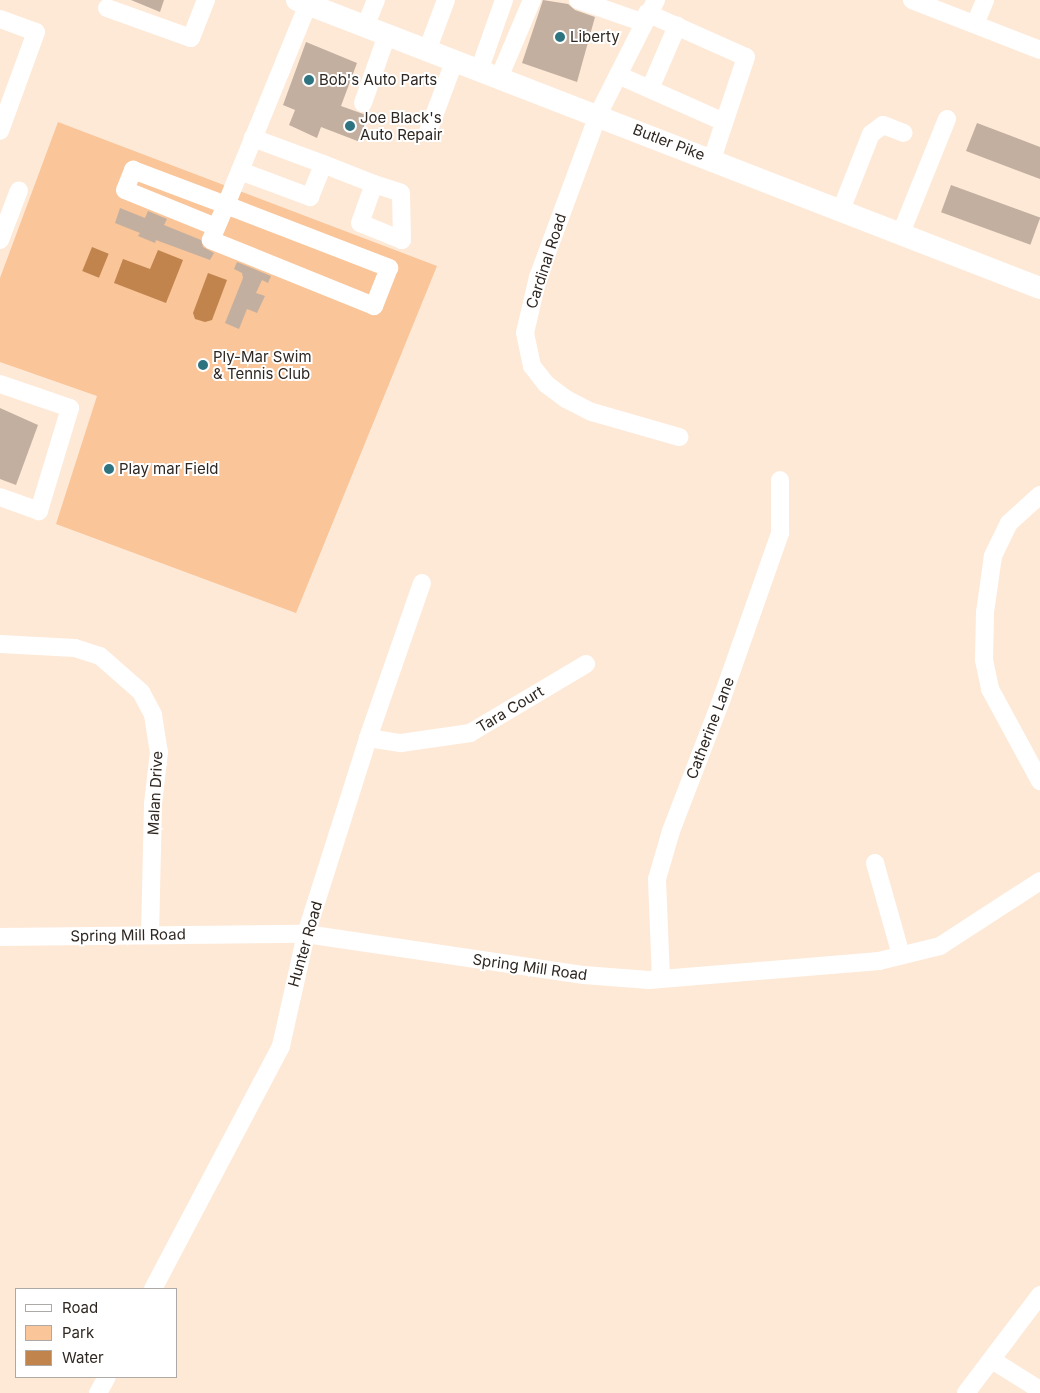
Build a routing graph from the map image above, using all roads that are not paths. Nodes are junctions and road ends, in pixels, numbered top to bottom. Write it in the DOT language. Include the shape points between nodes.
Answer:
graph roads {
  1 [pos="206,0"];
  2 [pos="376,0"];
  3 [pos="446,0"];
  4 [pos="504,0"];
  5 [pos="532,0"];
  6 [pos="578,0"];
  7 [pos="912,0"];
  8 [pos="985,0"];
  9 [pos="313,4"];
  10 [pos="107,8"];
  11 [pos="648,12"];
  12 [pos="0,20"];
  13 [pos="976,24"];
  14 [pos="677,26"];
  15 [pos="365,27"];
  16 [pos="387,36"];
  17 [pos="1040,50"];
  18 [pos="427,51"];
  19 [pos="454,62"];
  20 [pos="489,75"];
  21 [pos="618,75"];
  22 [pos="650,89"];
  23 [pos="363,103"];
  24 [pos="598,114"];
  25 [pos="947,119"];
  26 [pos="724,122"];
  27 [pos="0,131"];
  28 [pos="428,132"];
  29 [pos="904,133"];
  30 [pos="253,138"];
  31 [pos="712,159"];
  32 [pos="323,164"];
  33 [pos="240,172"];
  34 [pos="374,184"];
  35 [pos="19,190"];
  36 [pos="226,205"];
  37 [pos="841,210"];
  38 [pos="216,227"];
  39 [pos="901,233"];
  40 [pos="0,240"];
  41 [pos="1040,288"];
  42 [pos="0,384"];
  43 [pos="679,437"];
  44 [pos="780,480"];
  45 [pos="1040,495"];
  46 [pos="0,497"];
  47 [pos="422,583"];
  48 [pos="0,644"];
  49 [pos="586,664"];
  50 [pos="368,738"];
  51 [pos="1040,781"];
  52 [pos="875,863"];
  53 [pos="1040,882"];
  54 [pos="150,933"];
  55 [pos="306,934"];
  56 [pos="0,937"];
  57 [pos="901,955"];
  58 [pos="660,979"];
  59 [pos="154,1288"];
  60 [pos="1040,1295"];
  61 [pos="992,1360"];
  62 [pos="106,1378"];
  63 [pos="1040,1390"];
  64 [pos="98,1393"];
  65 [pos="966,1393"];
  1 -- 10 [label="street" via="191,38"];
  2 -- 15 [label="street"];
  3 -- 18 [label="street"];
  4 -- 20 [label="street"];
  5 -- 20 [label="street"];
  6 -- 11 [label="street"];
  7 -- 13 [label="street"];
  8 -- 13 [label="street"];
  9 -- 15 [label="main road, Butler Pike"];
  9 -- 30 [label="street"];
  11 -- 14 [label="street"];
  11 -- 21 [label="street, Cardinal Road"];
  12 -- 27 [label="street" via="36,32"];
  13 -- 17 [label="street"];
  14 -- 22 [label="street"];
  14 -- 26 [label="street" via="746,57"];
  15 -- 16 [label="main road, Butler Pike"];
  16 -- 18 [label="main road, Butler Pike"];
  16 -- 23 [label="street"];
  18 -- 19 [label="main road, Butler Pike"];
  19 -- 20 [label="main road, Butler Pike"];
  19 -- 28 [label="street"];
  20 -- 24 [label="main road, Butler Pike"];
  21 -- 22 [label="street"];
  21 -- 24 [label="street, Cardinal Road"];
  22 -- 26 [label="street"];
  24 -- 31 [label="main road, Butler Pike"];
  24 -- 43 [label="street, Cardinal Road" via="530,302 525,333 532,366 546,384 583,407"];
  25 -- 39 [label="street"];
  26 -- 31 [label="street"];
  29 -- 37 [label="street" via="883,125 872,134"];
  30 -- 32 [label="street"];
  30 -- 33 [label="street"];
  31 -- 37 [label="main road, Butler Pike"];
  32 -- 33 [label="street" via="310,197"];
  32 -- 34 [label="street"];
  33 -- 36 [label="street"];
  35 -- 40 [label="street"];
  36 -- 38 [label="street"];
  36 -- 38 [label="street" via="133,170 125,190"];
  36 -- 38 [label="street" via="389,268 374,306 211,240"];
  37 -- 39 [label="main road, Butler Pike"];
  39 -- 41 [label="main road, Butler Pike"];
  42 -- 46 [label="street" via="70,408 40,511"];
  44 -- 58 [label="street, Catherine Lane" via="780,533 671,831 657,879"];
  45 -- 51 [label="street" via="1009,523 992,556 985,612 984,660 990,689"];
  47 -- 50 [label="street, Hunter Road"];
  48 -- 54 [label="street, Malan Drive" via="75,648 100,656 122,674 145,700 153,716 159,752 153,804"];
  49 -- 50 [label="street, Tara Court" via="470,733 400,743"];
  50 -- 55 [label="street, Hunter Road"];
  52 -- 57 [label="street"];
  53 -- 57 [label="street, Spring Mill Road" via="940,946"];
  54 -- 55 [label="street, Spring Mill Road"];
  54 -- 56 [label="street, Spring Mill Road"];
  55 -- 58 [label="street, Spring Mill Road" via="584,975"];
  55 -- 59 [label="street, Hunter Road" via="281,1046"];
  57 -- 58 [label="street, Spring Mill Road" via="879,961"];
  60 -- 61 [label="street"];
  61 -- 63 [label="street"];
  61 -- 65 [label="street"];
  62 -- 64 [label="street"];
}
